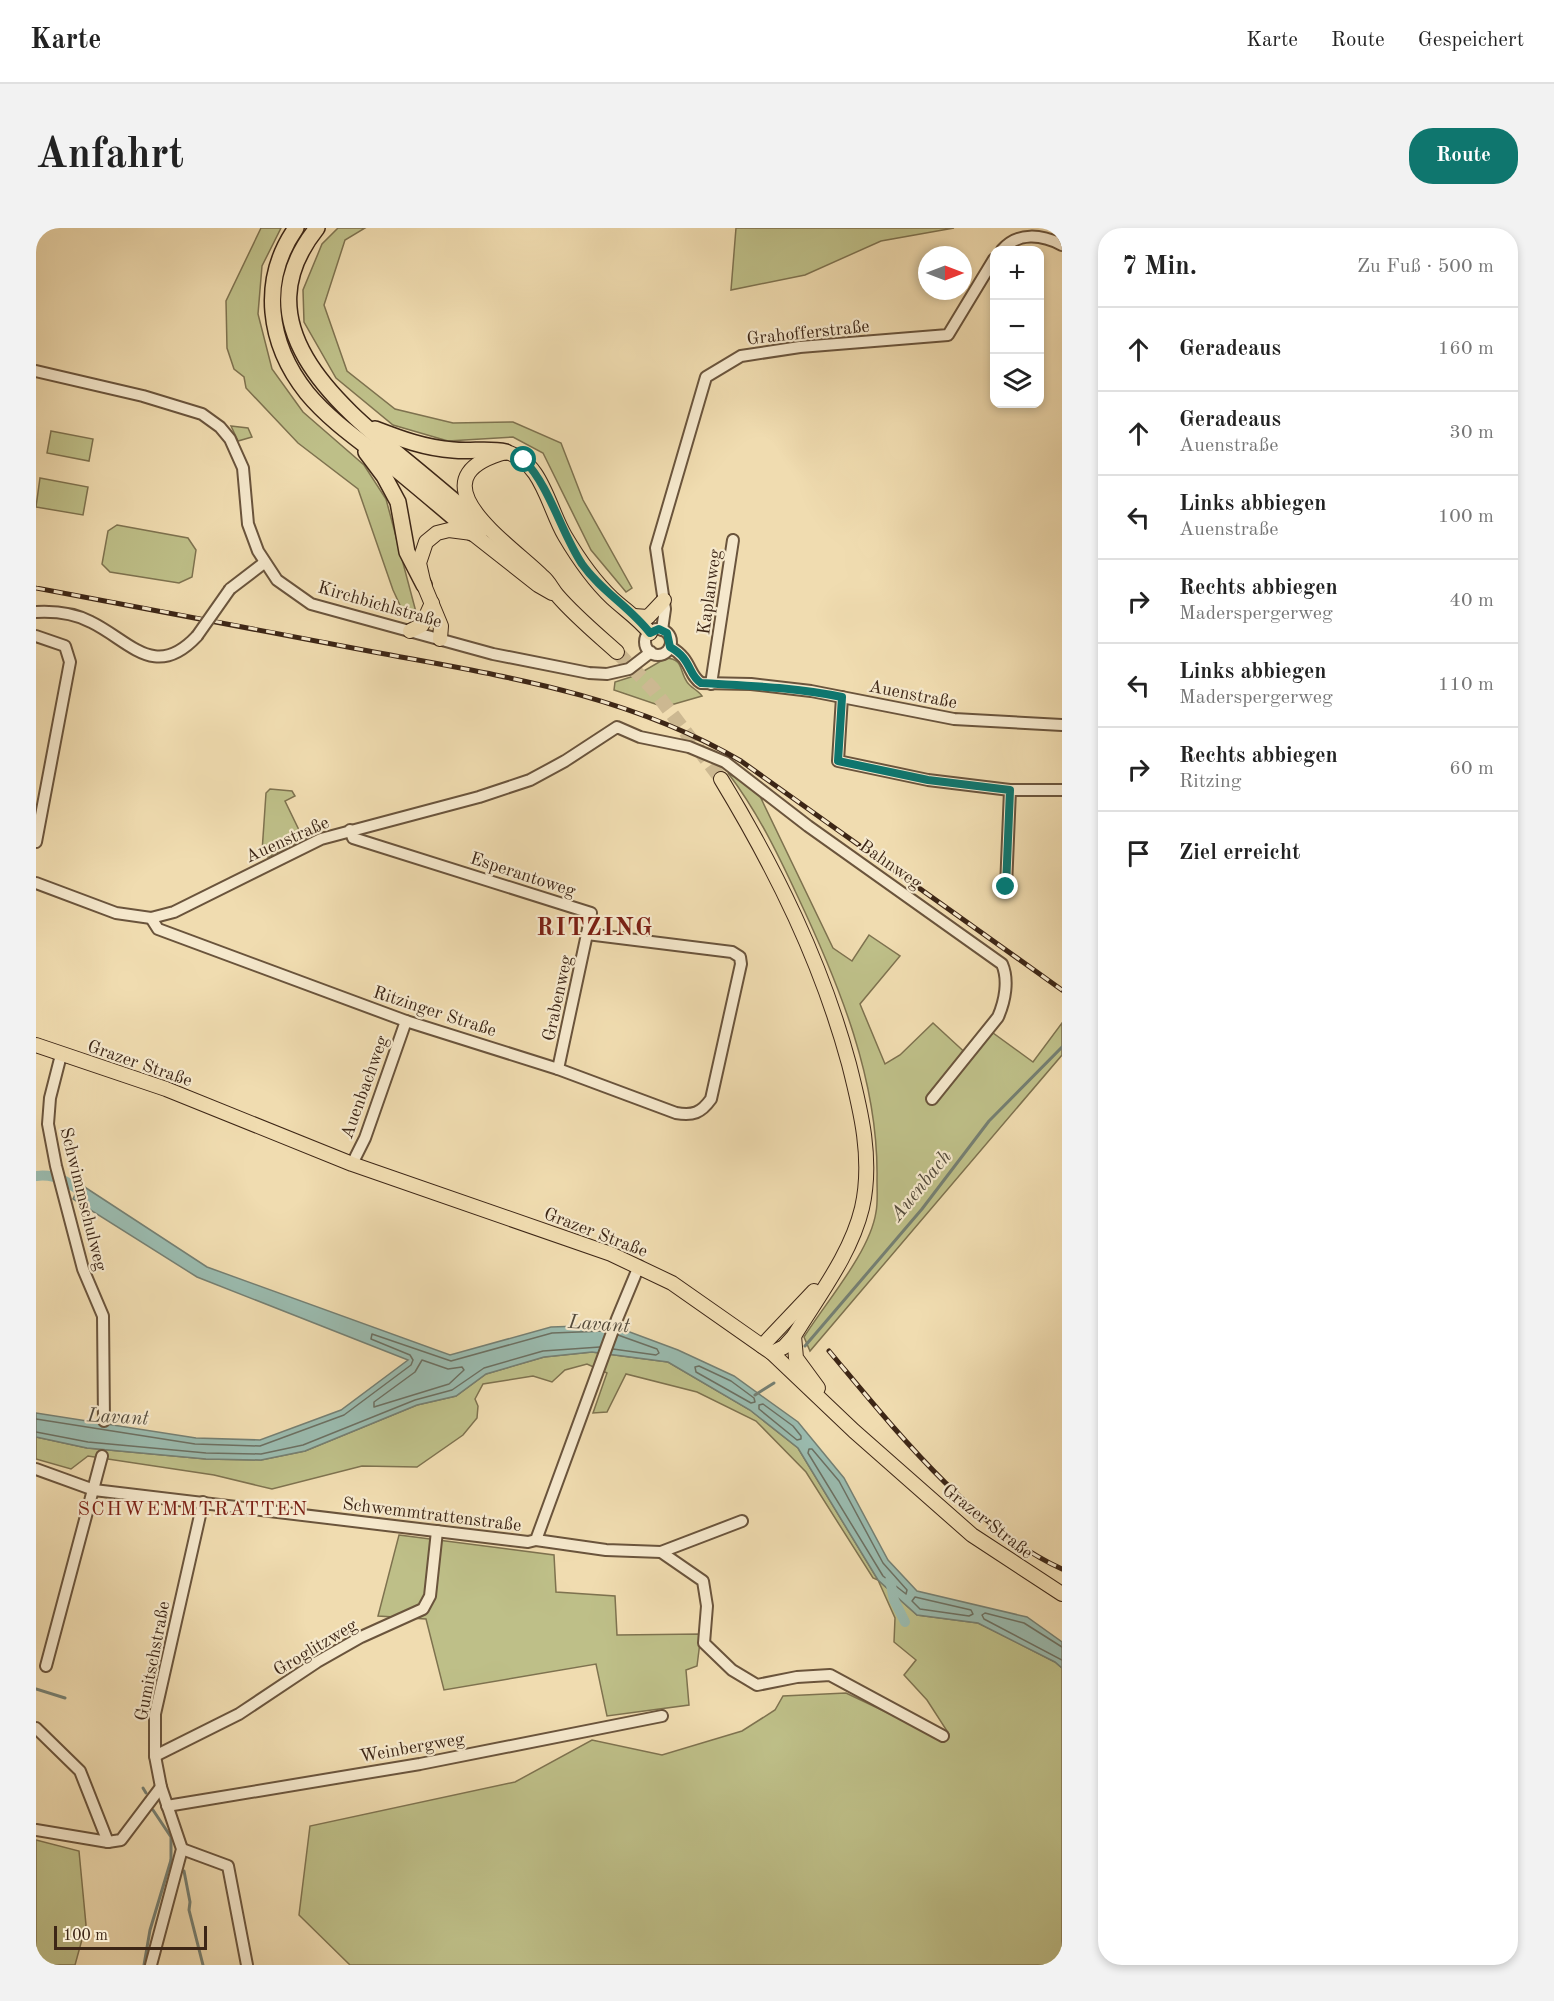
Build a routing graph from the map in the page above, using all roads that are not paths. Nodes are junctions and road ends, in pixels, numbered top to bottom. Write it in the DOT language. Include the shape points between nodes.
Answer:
graph roads {
  1 [pos="296,228"];
  2 [pos="317,228"];
  3 [pos="1062,245"];
  4 [pos="1006,246"];
  5 [pos="990,266"];
  6 [pos="36,371"];
  7 [pos="359,430"];
  8 [pos="506,452"];
  9 [pos="479,530"];
  10 [pos="733,540"];
  11 [pos="264,563"];
  12 [pos="424,585"];
  13 [pos="664,600"];
  14 [pos="432,603"];
  15 [pos="36,612"];
  16 [pos="634,616"];
  17 [pos="410,631"];
  18 [pos="656,631"];
  19 [pos="36,636"];
  20 [pos="440,639"];
  21 [pos="670,647"];
  22 [pos="617,652"];
  23 [pos="651,652"];
  24 [pos="711,684"];
  25 [pos="842,697"];
  26 [pos="1062,725"];
  27 [pos="617,727"];
  28 [pos="721,779"];
  29 [pos="1010,790"];
  30 [pos="1062,790"];
  31 [pos="350,830"];
  32 [pos="36,842"];
  33 [pos="36,883"];
  34 [pos="1006,887"];
  35 [pos="151,918"];
  36 [pos="587,934"];
  37 [pos="406,1021"];
  38 [pos="36,1045"];
  39 [pos="61,1054"];
  40 [pos="558,1069"];
  41 [pos="932,1099"];
  42 [pos="352,1164"];
  43 [pos="639,1266"];
  44 [pos="832,1272"];
  45 [pos="794,1336"];
  46 [pos="767,1349"];
  47 [pos="832,1410"];
  48 [pos="104,1420"];
  49 [pos="102,1456"];
  50 [pos="36,1469"];
  51 [pos="94,1490"];
  52 [pos="203,1503"];
  53 [pos="742,1521"];
  54 [pos="437,1531"];
  55 [pos="536,1540"];
  56 [pos="661,1552"];
  57 [pos="1062,1594"];
  58 [pos="46,1666"];
  59 [pos="662,1716"];
  60 [pos="36,1728"];
  61 [pos="943,1736"];
  62 [pos="155,1756"];
  63 [pos="161,1787"];
  64 [pos="167,1806"];
  65 [pos="36,1830"];
  66 [pos="108,1842"];
  67 [pos="182,1849"];
  68 [pos="151,1965"];
  69 [pos="247,1965"];
  1 -- 7 [label="highway" via="281,254 271,289 273,324 281,349 303,387"];
  2 -- 7 [label="highway" via="306,242 290,279 288,304 292,327 301,353 316,377"];
  3 -- 4 [label="street" via="1029,235"];
  5 -- 13 [label="street, Grahofferstraße" via="948,335 741,356 706,377 656,548"];
  6 -- 11 [label="street, Kirchbichlstraße" via="134,393 202,414 220,427 243,468 249,524"];
  7 -- 8 [label="highway" via="419,445"];
  7 -- 9 [label="highway"];
  7 -- 12 [label="highway" via="393,490 407,552"];
  8 -- 9 [label="main road" via="474,466 466,483"];
  8 -- 16 [label="main road" via="517,454 529,465 584,566"];
  9 -- 12 [label="main road" via="449,530 426,542 419,563"];
  9 -- 22 [label="main road" via="544,578"];
  10 -- 24 [label="street, Kaplanweg"];
  11 -- 15 [label="street, bridge" via="230,589 189,645 170,656 148,656 88,620 66,613"];
  11 -- 17 [label="street, Kirchbichlstraße" via="277,580 311,604"];
  12 -- 14 [label="main road"];
  13 -- 16 [label="main road" via="648,618"];
  13 -- 18 [label="street, Grahofferstraße" via="665,618"];
  14 -- 17 [label="main road" via="422,625"];
  14 -- 20 [label="main road" via="441,626"];
  16 -- 18 [label="main road"];
  17 -- 20 [label="street, Kirchbichlstraße"];
  18 -- 21 [label="street" via="670,638"];
  18 -- 23 [label="street" via="646,642"];
  19 -- 32 [label="street" via="65,645 70,662"];
  20 -- 23 [label="street, Kirchbichlstraße" via="589,673 629,669"];
  21 -- 23 [label="street" via="661,655"];
  21 -- 24 [label="street" via="686,659 696,680"];
  24 -- 25 [label="street, Auenstraße" via="781,687"];
  25 -- 26 [label="street, Auenstraße" via="954,719"];
  25 -- 29 [label="street" via="838,761 928,780"];
  27 -- 31 [label="street, Auenstraße" via="565,761 507,789"];
  27 -- 41 [label="street, Bahnweg" via="640,737 689,747 724,762 1002,964 1006,981 998,1017"];
  28 -- 44 [label="main road" via="763,848 799,921 834,1011 857,1094 866,1148 866,1185 852,1241"];
  29 -- 30 [label="street"];
  29 -- 34 [label="street"];
  31 -- 35 [label="street, Auenstraße" via="321,839 194,904"];
  31 -- 36 [label="street, Esperantoweg" via="353,838 591,913"];
  33 -- 35 [label="street, Auenstraße" via="116,913"];
  35 -- 37 [label="street, Ritzinger Straße" via="158,929"];
  36 -- 40 [label="street, Grabenweg"];
  36 -- 40 [label="street, Ritzinger Straße" via="732,952 740,957 741,964 711,1099 697,1113 676,1113"];
  37 -- 40 [label="street, Ritzinger Straße"];
  37 -- 42 [label="street, Auenbachweg"];
  38 -- 39 [label="main road, Grazer Straße"];
  39 -- 42 [label="main road, Grazer Straße" via="166,1089"];
  39 -- 48 [label="street, Schwimmschulweg" via="48,1124 88,1286 103,1316"];
  42 -- 43 [label="main road, Grazer Straße"];
  43 -- 46 [label="main road, Grazer Straße" via="695,1298"];
  43 -- 55 [label="street, Schwemmtrattenstraße"];
  44 -- 45 [label="main road"];
  44 -- 46 [label="main road"];
  45 -- 46 [label="main road" via="784,1347"];
  45 -- 47 [label="main road" via="796,1358"];
  46 -- 47 [label="main road, Grazer Straße"];
  47 -- 57 [label="main road, Grazer Straße" via="972,1535"];
  49 -- 51 [label="street"];
  50 -- 51 [label="street, Schwemmtrattenstraße"];
  51 -- 52 [label="street, Schwemmtrattenstraße"];
  51 -- 58 [label="street"];
  52 -- 54 [label="street, Schwemmtrattenstraße"];
  52 -- 62 [label="street, Gumitschstraße" via="155,1714"];
  53 -- 56 [label="street"];
  54 -- 55 [label="street, Schwemmtrattenstraße"];
  54 -- 62 [label="street, Groglitzweg" via="430,1596 423,1609 361,1637 239,1714"];
  55 -- 56 [label="street" via="606,1550"];
  56 -- 61 [label="street" via="703,1581 707,1606 704,1643 732,1670 757,1685 830,1675"];
  59 -- 64 [label="street, Weinbergweg" via="420,1764"];
  60 -- 66 [label="street" via="80,1770"];
  62 -- 63 [label="street, Gumitschstraße"];
  63 -- 64 [label="street, Gumitschstraße"];
  63 -- 66 [label="street" via="121,1840"];
  64 -- 67 [label="street, Gumitschstraße"];
  65 -- 66 [label="street"];
  67 -- 68 [label="street"];
  67 -- 69 [label="street" via="228,1866"];
}
